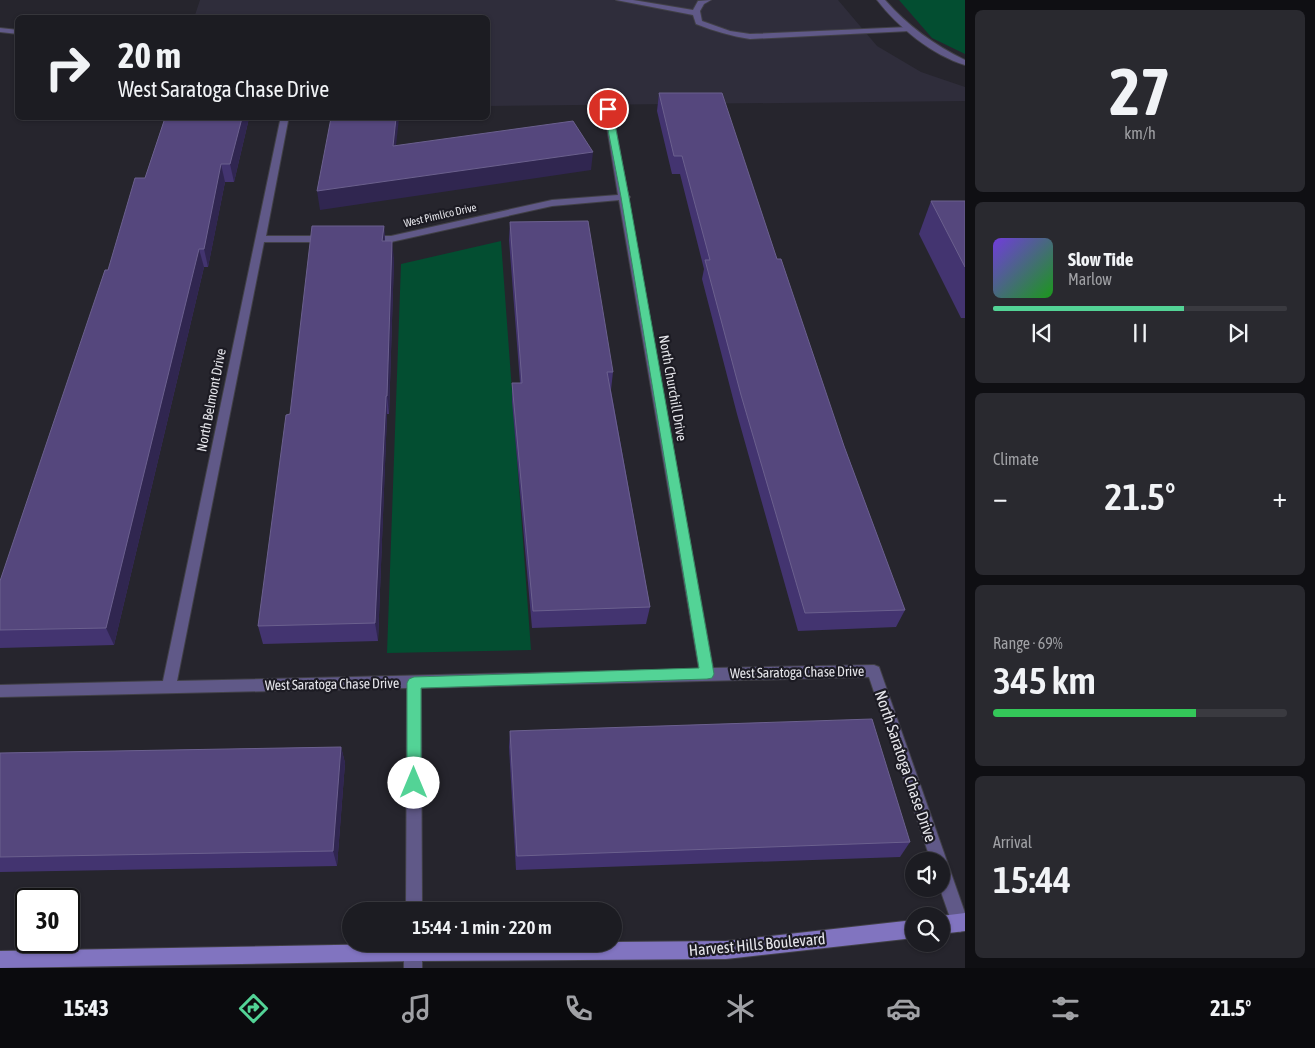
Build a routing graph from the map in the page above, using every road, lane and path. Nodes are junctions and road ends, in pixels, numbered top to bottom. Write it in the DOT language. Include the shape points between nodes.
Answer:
graph roads {
  1 [pos="620,0"];
  2 [pos="707,0"];
  3 [pos="881,0"];
  4 [pos="697,13"];
  5 [pos="909,29"];
  6 [pos="0,30"];
  7 [pos="15,32"];
  8 [pos="965,63"];
  9 [pos="608,109"];
  10 [pos="284,121"];
  11 [pos="625,197"];
  12 [pos="259,239"];
  13 [pos="336,239"];
  14 [pos="354,239"];
  15 [pos="874,671"];
  16 [pos="707,674"];
  17 [pos="414,683"];
  18 [pos="168,686"];
  19 [pos="0,691"];
  20 [pos="936,852"];
  21 [pos="950,891"];
  22 [pos="414,902"];
  23 [pos="963,922"];
  24 [pos="950,924"];
  25 [pos="905,930"];
  26 [pos="413,955"];
  27 [pos="0,960"];
  1 -- 4 [label="street"];
  2 -- 4 [label="street" via="701,3"];
  3 -- 5 [label="street"];
  4 -- 5 [label="street" via="699,22 720,32 741,36"];
  5 -- 8 [label="street" via="940,52"];
  6 -- 7 [label="street"];
  9 -- 11 [label="street, North Churchill Drive"];
  10 -- 12 [label="street, North Belmont Drive"];
  11 -- 14 [label="street, West Pimlico Drive" via="552,203 391,239"];
  11 -- 16 [label="street, North Churchill Drive"];
  12 -- 13 [label="street"];
  12 -- 18 [label="street, North Belmont Drive"];
  15 -- 16 [label="street, West Saratoga Chase Drive"];
  15 -- 20 [label="street, North Saratoga Chase Drive"];
  16 -- 17 [label="street, West Saratoga Chase Drive"];
  17 -- 18 [label="street, West Saratoga Chase Drive"];
  17 -- 22 [label="street"];
  18 -- 19 [label="street, West Saratoga Chase Drive"];
  21 -- 23 [label="street"];
  23 -- 24 [label="street"];
  25 -- 26 [label="street, Harvest Hills Boulevard" via="726,950"];
  26 -- 27 [label="street, Harvest Hills Boulevard"];
}
